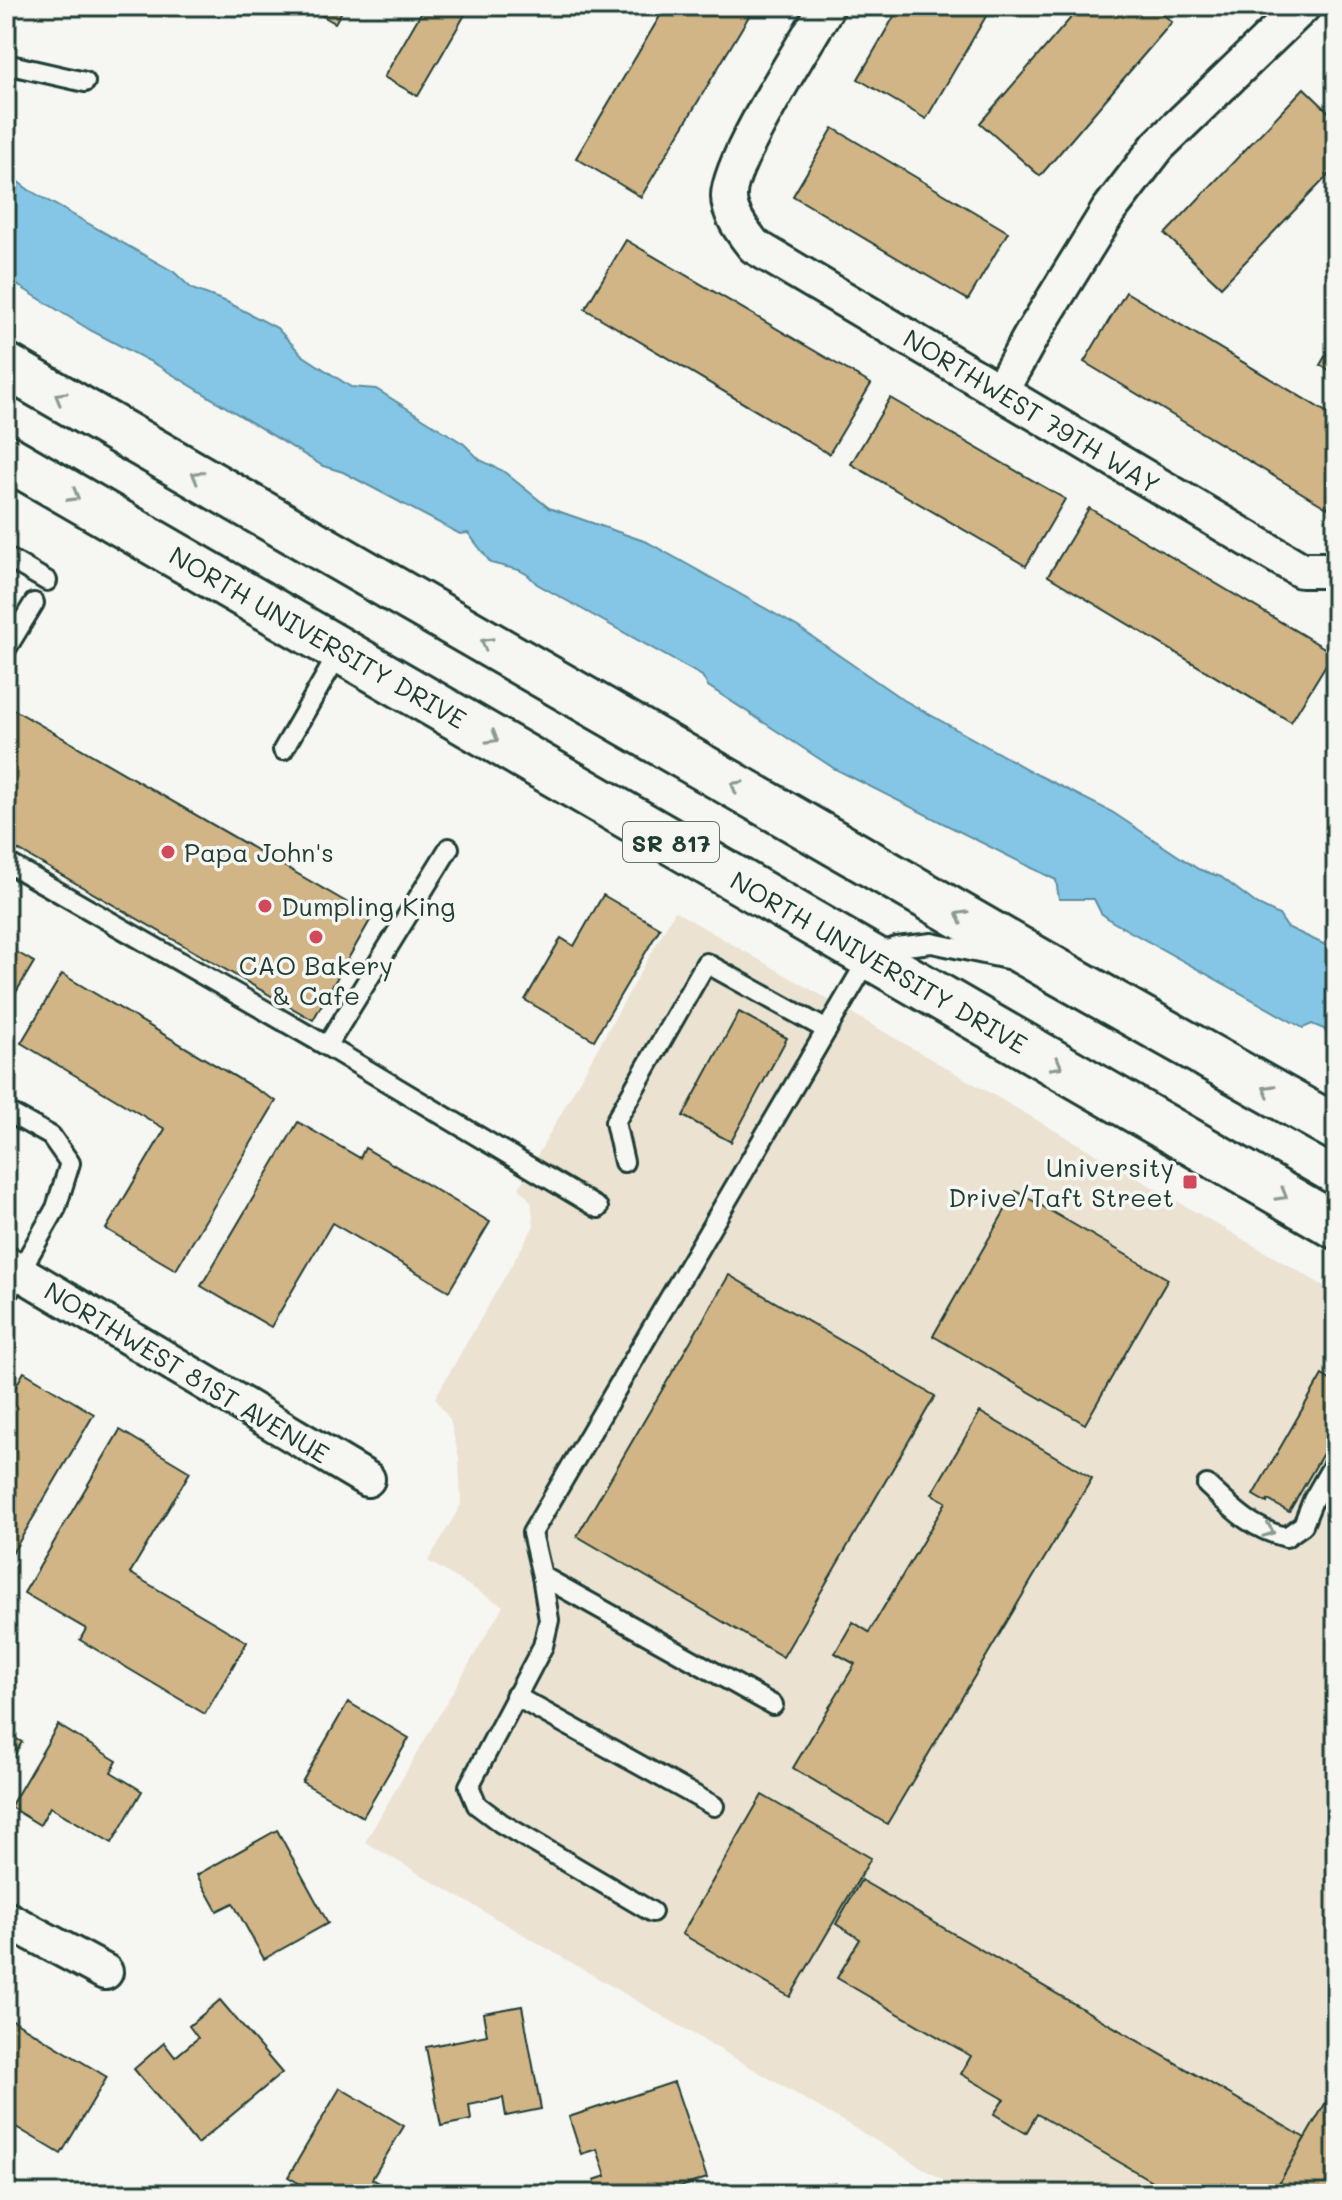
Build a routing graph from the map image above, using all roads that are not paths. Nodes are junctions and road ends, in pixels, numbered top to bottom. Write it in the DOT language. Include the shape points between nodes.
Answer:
graph roads {
  1 [pos="827,6"];
  2 [pos="1303,6"];
  3 [pos="6,64"];
  4 [pos="85,82"];
  5 [pos="6,366"];
  6 [pos="1000,392"];
  7 [pos="8,463"];
  8 [pos="6,557"];
  9 [pos="1336,570"];
  10 [pos="47,581"];
  11 [pos="34,603"];
  12 [pos="6,649"];
  13 [pos="340,651"];
  14 [pos="283,750"];
  15 [pos="449,848"];
  16 [pos="6,862"];
  17 [pos="870,956"];
  18 [pos="1053,969"];
  19 [pos="827,1030"];
  20 [pos="327,1046"];
  21 [pos="6,1111"];
  22 [pos="1336,1128"];
  23 [pos="624,1162"];
  24 [pos="598,1208"];
  25 [pos="1336,1226"];
  26 [pos="11,1278"];
  27 [pos="1336,1460"];
  28 [pos="367,1479"];
  29 [pos="1207,1485"];
  30 [pos="542,1576"];
  31 [pos="515,1696"];
  32 [pos="773,1705"];
  33 [pos="714,1806"];
  34 [pos="652,1912"];
  35 [pos="6,1919"];
  36 [pos="105,1972"];
  1 -- 6 [label="street, NORTHWEST 79TH WAY" via="737,163 729,197 739,227 754,246"];
  2 -- 6 [label="street" via="1158,146 1109,210"];
  3 -- 4 [label="lane"];
  18 -- 5 [label="main road, one-way"];
  6 -- 9 [label="street, NORTHWEST 79TH WAY" via="1301,570"];
  7 -- 13 [label="main road, NORTH UNIVERSITY DRIVE / SR 817, one-way"];
  8 -- 10 [label="lane"];
  11 -- 12 [label="lane"];
  13 -- 14 [label="lane"];
  13 -- 17 [label="main road, NORTH UNIVERSITY DRIVE / SR 817, one-way"];
  15 -- 20 [label="lane"];
  16 -- 20 [label="lane"];
  17 -- 18 [label="lane" via="932,943"];
  17 -- 19 [label="lane"];
  17 -- 25 [label="main road, NORTH UNIVERSITY DRIVE / SR 817, one-way"];
  22 -- 18 [label="main road, one-way"];
  19 -- 23 [label="lane" via="706,963 615,1122"];
  19 -- 30 [label="lane" via="532,1533"];
  20 -- 24 [label="lane"];
  21 -- 26 [label="lane" via="51,1136 70,1163 56,1208"];
  26 -- 28 [label="street, NORTHWEST 81ST AVENUE"];
  29 -- 27 [label="lane, one-way" via="1264,1532 1286,1537 1303,1525"];
  30 -- 31 [label="lane" via="549,1620 543,1646"];
  30 -- 32 [label="lane"];
  31 -- 33 [label="lane"];
  31 -- 34 [label="lane" via="469,1786 477,1805"];
  35 -- 36 [label="street"];
}
